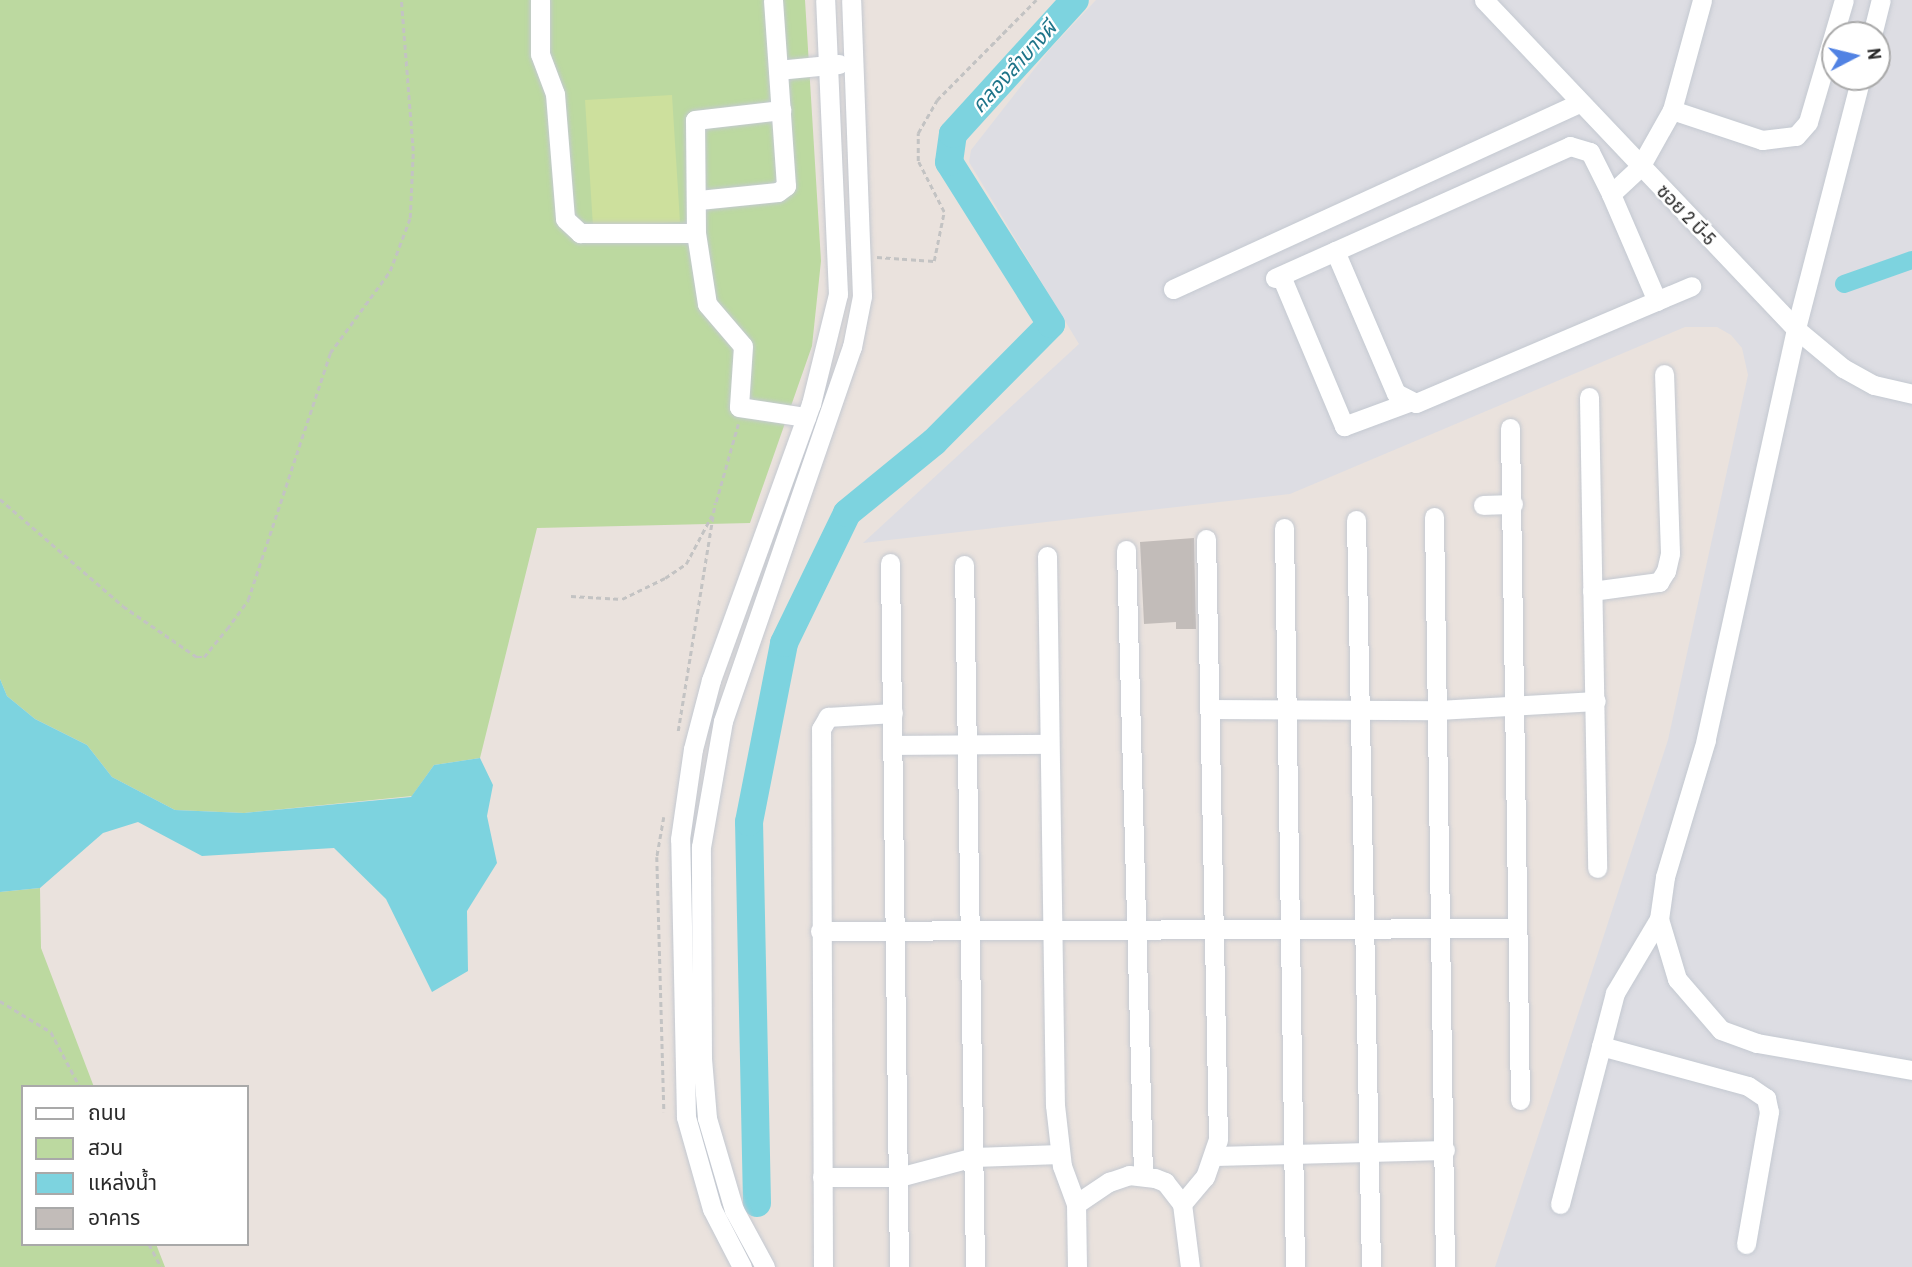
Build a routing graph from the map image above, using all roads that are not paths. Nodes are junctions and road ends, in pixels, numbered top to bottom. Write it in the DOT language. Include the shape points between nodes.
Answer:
graph roads {
  1 [pos="540,0"];
  2 [pos="773,0"];
  3 [pos="825,0"];
  4 [pos="851,0"];
  5 [pos="1484,0"];
  6 [pos="1702,0"];
  7 [pos="1844,0"];
  8 [pos="1881,0"];
  9 [pos="1876,21"];
  10 [pos="854,62"];
  11 [pos="828,65"];
  12 [pos="778,70"];
  13 [pos="1857,91"];
  14 [pos="1580,103"];
  15 [pos="780,110"];
  16 [pos="1672,110"];
  17 [pos="1640,167"];
  18 [pos="1611,194"];
  19 [pos="699,200"];
  20 [pos="696,233"];
  21 [pos="1335,251"];
  22 [pos="1691,286"];
  23 [pos="1173,289"];
  24 [pos="1657,301"];
  25 [pos="1796,329"];
  26 [pos="1664,374"];
  27 [pos="1912,394"];
  28 [pos="1589,397"];
  29 [pos="1409,402"];
  30 [pos="806,417"];
  31 [pos="1510,428"];
  32 [pos="1513,504"];
  33 [pos="1483,505"];
  34 [pos="1434,517"];
  35 [pos="1356,520"];
  36 [pos="1284,528"];
  37 [pos="1206,539"];
  38 [pos="1126,550"];
  39 [pos="1047,556"];
  40 [pos="890,563"];
  41 [pos="964,565"];
  42 [pos="1592,591"];
  43 [pos="1596,701"];
  44 [pos="1288,705"];
  45 [pos="1361,707"];
  46 [pos="1518,707"];
  47 [pos="1209,709"];
  48 [pos="1438,710"];
  49 [pos="893,713"];
  50 [pos="967,744"];
  51 [pos="1049,744"];
  52 [pos="894,745"];
  53 [pos="1597,868"];
  54 [pos="1659,919"];
  55 [pos="1443,928"];
  56 [pos="1515,928"];
  57 [pos="1367,929"];
  58 [pos="1294,930"];
  59 [pos="820,931"];
  60 [pos="1135,931"];
  61 [pos="1213,931"];
  62 [pos="898,932"];
  63 [pos="1052,933"];
  64 [pos="970,934"];
  65 [pos="1601,1046"];
  66 [pos="1912,1070"];
  67 [pos="1520,1100"];
  68 [pos="1369,1149"];
  69 [pos="1445,1150"];
  70 [pos="1294,1151"];
  71 [pos="1060,1154"];
  72 [pos="1215,1156"];
  73 [pos="974,1157"];
  74 [pos="1143,1175"];
  75 [pos="822,1177"];
  76 [pos="899,1177"];
  77 [pos="1076,1204"];
  78 [pos="1182,1204"];
  79 [pos="1560,1204"];
  80 [pos="1746,1244"];
  81 [pos="742,1267"];
  82 [pos="765,1267"];
  83 [pos="823,1267"];
  84 [pos="900,1267"];
  85 [pos="975,1267"];
  86 [pos="1077,1267"];
  87 [pos="1190,1267"];
  88 [pos="1295,1267"];
  89 [pos="1371,1267"];
  90 [pos="1445,1267"];
  1 -- 20 [label="street" via="540,54 555,94 561,196 571,228 591,234"];
  2 -- 12 [label="street"];
  3 -- 11 [label="street"];
  4 -- 10 [label="street"];
  5 -- 14 [label="street, ซอย 2 บี-5"];
  6 -- 16 [label="street"];
  7 -- 16 [label="street" via="1808,121 1796,136 1762,140"];
  8 -- 9 [label="street"];
  10 -- 11 [label="street"];
  10 -- 82 [label="street" via="863,256 852,347 723,720 701,847 701,1045 707,1118 734,1210"];
  11 -- 12 [label="street"];
  11 -- 30 [label="street" via="838,294"];
  12 -- 15 [label="street"];
  13 -- 25 [label="street"];
  14 -- 17 [label="street, ซอย 2 บี-5"];
  14 -- 23 [label="street"];
  15 -- 19 [label="street" via="782,191"];
  15 -- 19 [label="street" via="695,120"];
  16 -- 17 [label="street"];
  17 -- 18 [label="street"];
  17 -- 25 [label="street, ซอย 2 บี-5"];
  18 -- 21 [label="street" via="1590,152 1570,146"];
  18 -- 24 [label="street"];
  19 -- 20 [label="street"];
  20 -- 30 [label="street" via="707,304 743,346 736,394 741,411"];
  21 -- 29 [label="street" via="1396,393"];
  21 -- 29 [label="street" via="1278,277 1344,426"];
  22 -- 24 [label="street"];
  24 -- 29 [label="street"];
  25 -- 27 [label="street, ซอย 2 บี-5" via="1843,368 1874,385"];
  25 -- 54 [label="street" via="1706,740 1664,877"];
  26 -- 42 [label="street" via="1666,571 1659,582"];
  28 -- 42 [label="street"];
  30 -- 81 [label="street" via="711,680 693,749 680,839 686,1117 712,1209"];
  31 -- 32 [label="street"];
  32 -- 33 [label="street"];
  32 -- 46 [label="street"];
  34 -- 48 [label="street"];
  35 -- 45 [label="street"];
  36 -- 44 [label="street"];
  37 -- 47 [label="street"];
  38 -- 60 [label="street"];
  39 -- 51 [label="street"];
  40 -- 49 [label="street"];
  41 -- 50 [label="street"];
  42 -- 43 [label="street"];
  43 -- 46 [label="street"];
  43 -- 53 [label="street"];
  44 -- 45 [label="street"];
  44 -- 47 [label="street"];
  44 -- 58 [label="street"];
  45 -- 48 [label="street"];
  45 -- 57 [label="street"];
  46 -- 48 [label="street"];
  46 -- 56 [label="street"];
  47 -- 61 [label="street"];
  48 -- 55 [label="street"];
  49 -- 52 [label="street"];
  49 -- 59 [label="street" via="828,717 821,729"];
  50 -- 51 [label="street"];
  50 -- 52 [label="street"];
  50 -- 64 [label="street"];
  51 -- 63 [label="street"];
  52 -- 62 [label="street"];
  54 -- 65 [label="street" via="1615,993"];
  54 -- 66 [label="street" via="1677,979 1721,1030 1757,1043"];
  55 -- 56 [label="street"];
  55 -- 57 [label="street"];
  55 -- 69 [label="street"];
  56 -- 67 [label="street"];
  57 -- 58 [label="street"];
  57 -- 68 [label="street"];
  58 -- 61 [label="street"];
  58 -- 70 [label="street"];
  59 -- 62 [label="street"];
  59 -- 75 [label="street"];
  60 -- 61 [label="street"];
  60 -- 63 [label="street"];
  60 -- 74 [label="street"];
  61 -- 72 [label="street"];
  62 -- 64 [label="street"];
  62 -- 76 [label="street"];
  63 -- 64 [label="street"];
  63 -- 71 [label="street"];
  64 -- 73 [label="street"];
  65 -- 79 [label="street"];
  65 -- 80 [label="street" via="1748,1086 1766,1098 1769,1112"];
  68 -- 69 [label="street"];
  68 -- 70 [label="street"];
  68 -- 89 [label="street"];
  69 -- 90 [label="street"];
  70 -- 72 [label="street"];
  70 -- 88 [label="street"];
  71 -- 73 [label="street"];
  71 -- 77 [label="street"];
  72 -- 78 [label="street"];
  73 -- 76 [label="street"];
  73 -- 85 [label="street"];
  74 -- 77 [label="street" via="1120,1177"];
  74 -- 78 [label="street" via="1166,1182"];
  75 -- 76 [label="street"];
  75 -- 83 [label="street"];
  76 -- 84 [label="street"];
  77 -- 86 [label="street"];
  78 -- 87 [label="street"];
}
